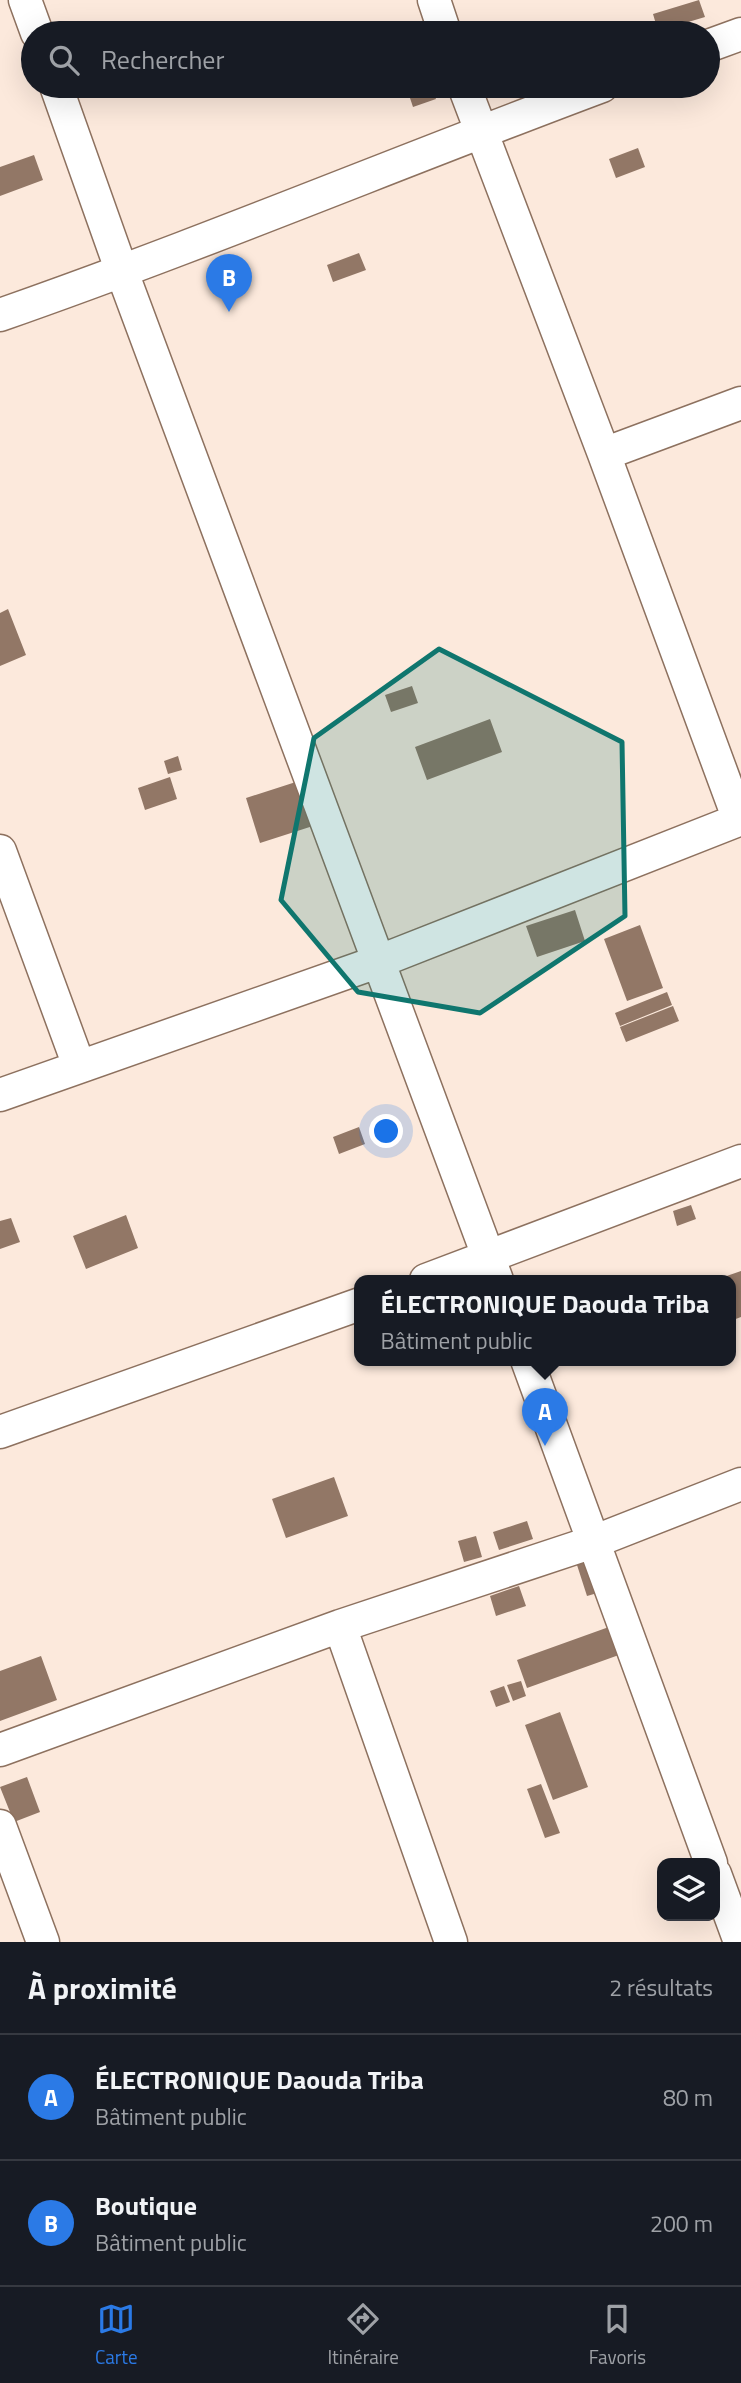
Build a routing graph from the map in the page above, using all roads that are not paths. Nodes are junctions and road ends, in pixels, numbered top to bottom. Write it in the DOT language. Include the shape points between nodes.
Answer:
graph roads {
  1 [pos="25,0"];
  2 [pos="434,0"];
  3 [pos="33,21"];
  4 [pos="441,21"];
  5 [pos="741,34"];
  6 [pos="720,42"];
  7 [pos="60,98"];
  8 [pos="468,98"];
  9 [pos="569,98"];
  10 [pos="480,131"];
  11 [pos="122,272"];
  12 [pos="0,315"];
  13 [pos="741,403"];
  14 [pos="604,453"];
  15 [pos="740,820"];
  16 [pos="0,851"];
  17 [pos="380,961"];
  18 [pos="79,1066"];
  19 [pos="0,1095"];
  20 [pos="741,1161"];
  21 [pos="493,1269"];
  22 [pos="456,1275"];
  23 [pos="354,1306"];
  24 [pos="529,1366"];
  25 [pos="0,1432"];
  26 [pos="741,1484"];
  27 [pos="593,1542"];
  28 [pos="340,1626"];
  29 [pos="0,1750"];
  30 [pos="0,1826"];
  31 [pos="709,1858"];
  32 [pos="720,1888"];
  33 [pos="43,1942"];
  34 [pos="451,1942"];
  35 [pos="740,1942"];
  1 -- 3 [label="street"];
  2 -- 4 [label="street"];
  5 -- 6 [label="street"];
  7 -- 11 [label="street"];
  8 -- 10 [label="street"];
  9 -- 10 [label="street"];
  10 -- 11 [label="street"];
  10 -- 14 [label="street"];
  11 -- 12 [label="street"];
  11 -- 17 [label="street"];
  13 -- 14 [label="street"];
  14 -- 15 [label="street"];
  15 -- 17 [label="street"];
  16 -- 18 [label="street"];
  17 -- 18 [label="street"];
  17 -- 21 [label="street"];
  18 -- 19 [label="street"];
  20 -- 21 [label="street"];
  21 -- 22 [label="street"];
  23 -- 25 [label="street"];
  24 -- 27 [label="street"];
  26 -- 27 [label="street"];
  27 -- 28 [label="street"];
  27 -- 31 [label="street"];
  28 -- 29 [label="street"];
  28 -- 34 [label="street"];
  30 -- 33 [label="street"];
  32 -- 35 [label="street"];
}
